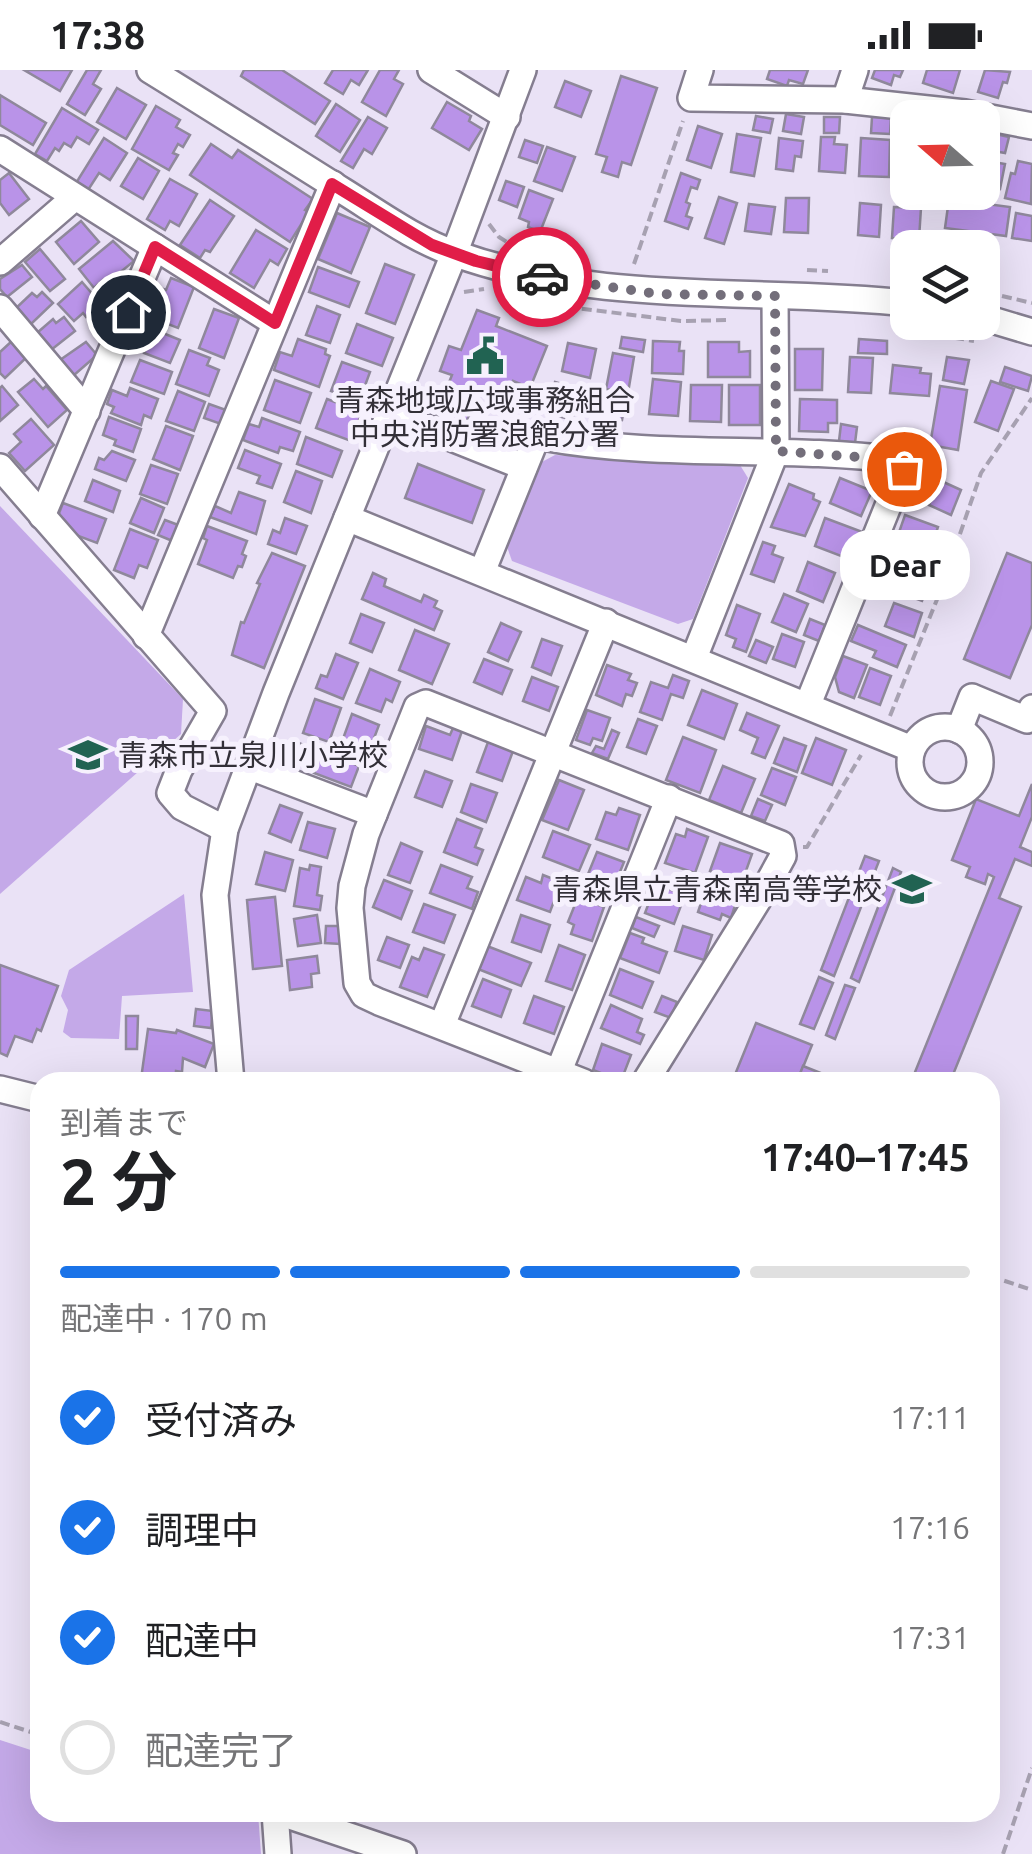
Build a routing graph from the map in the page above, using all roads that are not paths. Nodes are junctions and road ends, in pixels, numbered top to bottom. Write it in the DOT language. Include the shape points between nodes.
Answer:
graph roads {
  1 [pos="150,70"];
  2 [pos="430,70"];
  3 [pos="523,70"];
  4 [pos="700,70"];
  5 [pos="855,70"];
  6 [pos="845,100"];
  7 [pos="507,117"];
  8 [pos="1032,126"];
  9 [pos="0,149"];
  10 [pos="332,184"];
  11 [pos="74,198"];
  12 [pos="155,247"];
  13 [pos="454,254"];
  14 [pos="0,262"];
  15 [pos="775,296"];
  16 [pos="890,303"];
  17 [pos="0,308"];
  18 [pos="275,323"];
  19 [pos="1000,323"];
  20 [pos="1032,332"];
  21 [pos="87,411"];
  22 [pos="390,413"];
  23 [pos="776,451"];
  24 [pos="0,467"];
  25 [pos="524,467"];
  26 [pos="42,516"];
  27 [pos="347,518"];
  28 [pos="482,572"];
  29 [pos="606,622"];
  30 [pos="146,636"];
  31 [pos="694,658"];
  32 [pos="808,704"];
  33 [pos="1032,708"];
  34 [pos="959,730"];
  35 [pos="912,749"];
  36 [pos="553,752"];
  37 [pos="248,766"];
  38 [pos="669,798"];
  39 [pos="374,814"];
  40 [pos="225,828"];
  41 [pos="442,1025"];
  42 [pos="229,1072"];
  43 [pos="558,1072"];
  44 [pos="651,1072"];
  45 [pos="0,1090"];
  46 [pos="30,1096"];
  47 [pos="277,1822"];
  48 [pos="307,1822"];
  49 [pos="278,1854"];
  50 [pos="404,1854"];
  1 -- 10 [label="street"];
  2 -- 7 [label="street"];
  3 -- 7 [label="street"];
  4 -- 6 [label="street" via="691,98"];
  5 -- 6 [label="street"];
  6 -- 8 [label="street"];
  7 -- 13 [label="street"];
  9 -- 11 [label="street"];
  10 -- 13 [label="street"];
  10 -- 18 [label="street"];
  11 -- 12 [label="street"];
  11 -- 14 [label="street"];
  12 -- 18 [label="street"];
  12 -- 21 [label="street"];
  13 -- 15 [label="street" via="611,289"];
  13 -- 22 [label="street"];
  15 -- 16 [label="street"];
  15 -- 23 [label="street"];
  17 -- 21 [label="street"];
  18 -- 30 [label="street"];
  19 -- 20 [label="street"];
  21 -- 26 [label="street"];
  22 -- 25 [label="street"];
  22 -- 27 [label="street"];
  23 -- 25 [label="street" via="662,452 542,438"];
  23 -- 31 [label="street"];
  23 -- 32 [label="street" via="898,460 904,469"];
  24 -- 26 [label="street"];
  25 -- 28 [label="street"];
  26 -- 30 [label="street"];
  27 -- 28 [label="street"];
  27 -- 37 [label="street"];
  28 -- 29 [label="street"];
  29 -- 31 [label="street"];
  29 -- 36 [label="street"];
  30 -- 40 [label="street" via="213,711 170,793 182,808"];
  31 -- 32 [label="street"];
  32 -- 35 [label="street"];
  33 -- 34 [label="street" via="1027,720 972,697"];
  34 -- 35 [label="street" via="937,728"];
  34 -- 35 [label="street" via="976,745 980,767 959,794 925,791 911,772"];
  36 -- 38 [label="street"];
  36 -- 39 [label="street" via="426,703 417,707"];
  36 -- 41 [label="street"];
  37 -- 39 [label="street"];
  37 -- 40 [label="street"];
  38 -- 43 [label="street"];
  38 -- 44 [label="street" via="781,844 783,856"];
  39 -- 41 [label="street" via="352,886 356,983 364,994"];
  40 -- 42 [label="street" via="216,907"];
  41 -- 43 [label="street"];
  45 -- 46 [label="street"];
  47 -- 49 [label="street"];
  48 -- 50 [label="street"];
}
